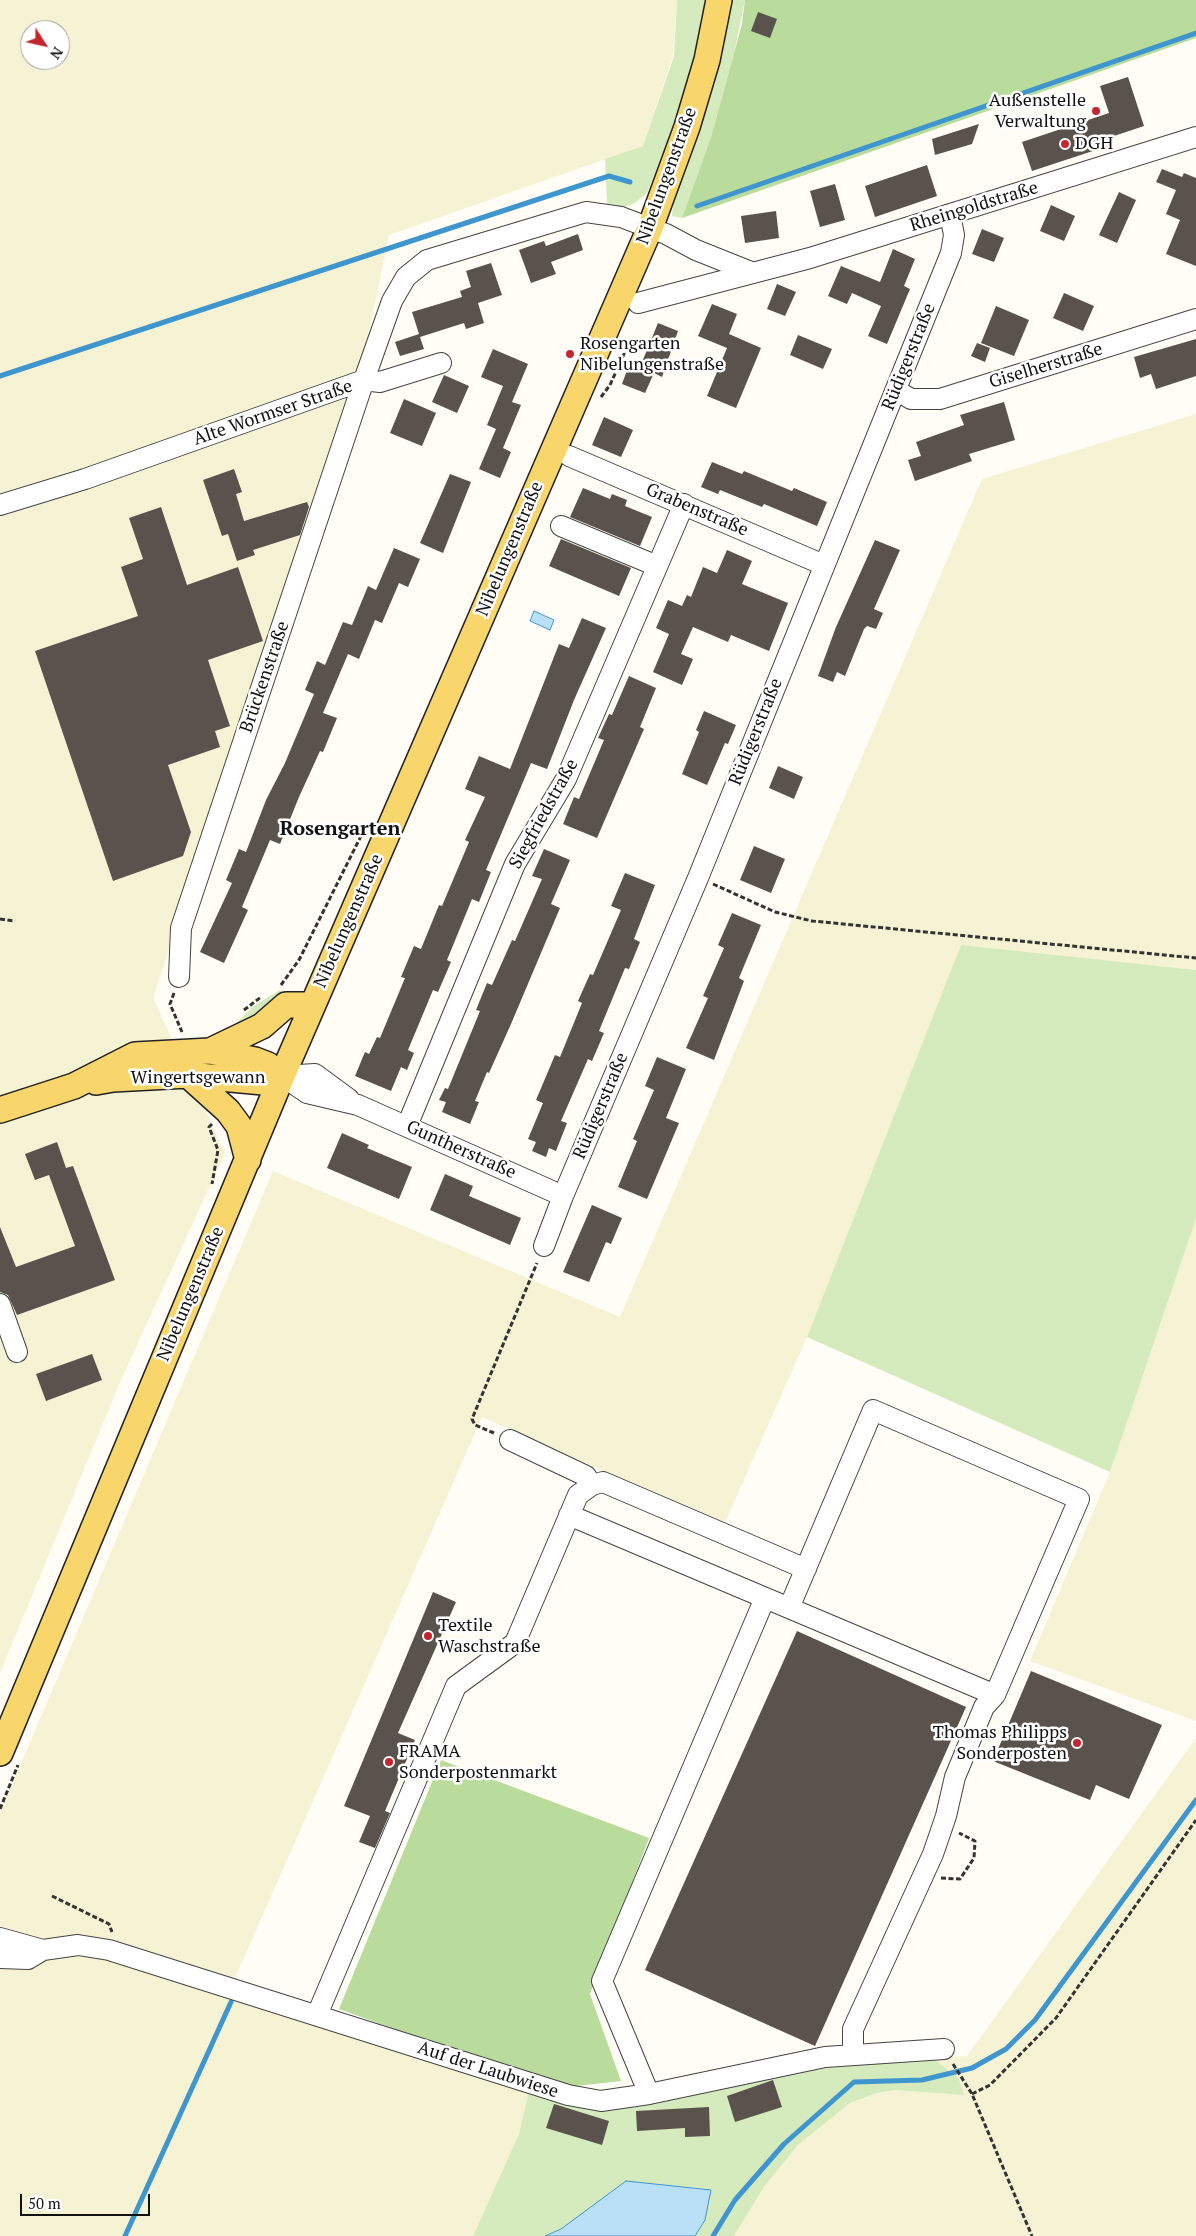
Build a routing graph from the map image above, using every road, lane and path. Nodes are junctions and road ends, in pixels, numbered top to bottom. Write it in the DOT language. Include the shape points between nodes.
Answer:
graph roads {
  1 [pos="720,0"];
  2 [pos="1196,137"];
  3 [pos="950,214"];
  4 [pos="650,228"];
  5 [pos="751,272"];
  6 [pos="638,303"];
  7 [pos="1196,319"];
  8 [pos="622,338"];
  9 [pos="441,362"];
  10 [pos="364,380"];
  11 [pos="896,390"];
  12 [pos="599,400"];
  13 [pos="569,456"];
  14 [pos="684,504"];
  15 [pos="0,505"];
  16 [pos="561,526"];
  17 [pos="824,565"];
  18 [pos="657,566"];
  19 [pos="698,878"];
  20 [pos="0,919"];
  21 [pos="15,921"];
  22 [pos="1196,958"];
  23 [pos="179,977"];
  24 [pos="312,1004"];
  25 [pos="183,1036"];
  26 [pos="210,1051"];
  27 [pos="188,1075"];
  28 [pos="282,1076"];
  29 [pos="74,1086"];
  30 [pos="0,1110"];
  31 [pos="407,1126"];
  32 [pos="248,1160"];
  33 [pos="563,1196"];
  34 [pos="544,1246"];
  35 [pos="0,1304"];
  36 [pos="18,1352"];
  37 [pos="510,1440"];
  38 [pos="592,1485"];
  39 [pos="569,1515"];
  40 [pos="806,1569"];
  41 [pos="765,1598"];
  42 [pos="789,1608"];
  43 [pos="995,1695"];
  44 [pos="10,1758"];
  45 [pos="0,1809"];
  46 [pos="1196,1820"];
  47 [pos="943,1825"];
  48 [pos="922,1878"];
  49 [pos="52,1896"];
  50 [pos="0,1938"];
  51 [pos="43,1950"];
  52 [pos="118,1952"];
  53 [pos="0,1958"];
  54 [pos="317,2015"];
  55 [pos="854,2055"];
  56 [pos="948,2057"];
  57 [pos="649,2094"];
  58 [pos="972,2094"];
  59 [pos="1032,2236"];
  1 -- 4 [label="main road, Nibelungenstraße" via="707,60 687,127"];
  2 -- 3 [label="street, Rheingoldstraße"];
  3 -- 5 [label="street, Rheingoldstraße" via="810,258"];
  3 -- 11 [label="street, Rüdigerstraße" via="954,235 950,253"];
  4 -- 5 [label="street"];
  4 -- 10 [label="street, Alte Wormser Straße" via="621,218 586,212 428,260 406,277 392,301"];
  4 -- 24 [label="main road, Nibelungenstraße"];
  5 -- 6 [label="street, Rheingoldstraße"];
  7 -- 11 [label="street, Giselherstraße" via="940,399 911,399"];
  8 -- 12 [label="path" via="624,354 610,385"];
  9 -- 10 [label="street" via="380,382"];
  10 -- 15 [label="street, Alte Wormser Straße" via="85,479"];
  10 -- 23 [label="street, Brückenstraße" via="181,928"];
  11 -- 17 [label="street, Rüdigerstraße"];
  13 -- 14 [label="street, Grabenstraße"];
  14 -- 17 [label="street, Grabenstraße"];
  14 -- 18 [label="street, Siegfriedstraße"];
  16 -- 18 [label="street"];
  17 -- 19 [label="street, Rüdigerstraße"];
  18 -- 31 [label="street, Siegfriedstraße" via="566,779 515,864"];
  19 -- 22 [label="path" via="775,912 812,921"];
  19 -- 33 [label="street, Rüdigerstraße"];
  20 -- 21 [label="path"];
  23 -- 25 [label="path" via="170,1004"];
  24 -- 26 [label="main road" via="286,1005 270,1021"];
  24 -- 28 [label="main road, Nibelungenstraße"];
  26 -- 28 [label="main road, Wingertsgewann" via="268,1065"];
  26 -- 29 [label="main road, Wingertsgewann" via="135,1055"];
  27 -- 28 [label="main road, Wingertsgewann" via="264,1082"];
  27 -- 29 [label="main road, Wingertsgewann" via="113,1078"];
  27 -- 32 [label="main road" via="239,1126"];
  28 -- 31 [label="street, Guntherstraße" via="307,1093 358,1105"];
  28 -- 32 [label="main road, Nibelungenstraße"];
  29 -- 30 [label="main road, Wingertsgewann"];
  31 -- 33 [label="street, Guntherstraße"];
  32 -- 44 [label="main road, Nibelungenstraße"];
  33 -- 34 [label="street, Rüdigerstraße"];
  34 -- 37 [label="path" via="472,1419 476,1425"];
  35 -- 36 [label="street"];
  37 -- 38 [label="street" via="586,1476"];
  38 -- 39 [label="street" via="578,1495"];
  38 -- 40 [label="street" via="603,1482"];
  39 -- 41 [label="street"];
  39 -- 54 [label="street" via="514,1643 456,1686"];
  40 -- 42 [label="street"];
  40 -- 43 [label="street" via="873,1410 1079,1499"];
  41 -- 42 [label="street"];
  41 -- 57 [label="street" via="602,1982"];
  42 -- 43 [label="street"];
  43 -- 47 [label="street" via="984,1707 955,1776"];
  44 -- 45 [label="path"];
  46 -- 58 [label="path" via="1056,2018 990,2085"];
  47 -- 48 [label="street"];
  47 -- 48 [label="path" via="975,1841 974,1858 960,1879"];
  48 -- 55 [label="street" via="853,2029"];
  49 -- 52 [label="path" via="109,1924"];
  50 -- 51 [label="street, Auf der Laubwiese"];
  51 -- 52 [label="street, Auf der Laubwiese" via="78,1945"];
  51 -- 53 [label="street, Auf der Laubwiese" via="28,1959"];
  52 -- 54 [label="street, Auf der Laubwiese"];
  54 -- 57 [label="street, Auf der Laubwiese" via="568,2095 601,2101"];
  55 -- 56 [label="street, Auf der Laubwiese"];
  55 -- 57 [label="street, Auf der Laubwiese" via="824,2057"];
  56 -- 58 [label="path"];
  58 -- 59 [label="path"];
}
